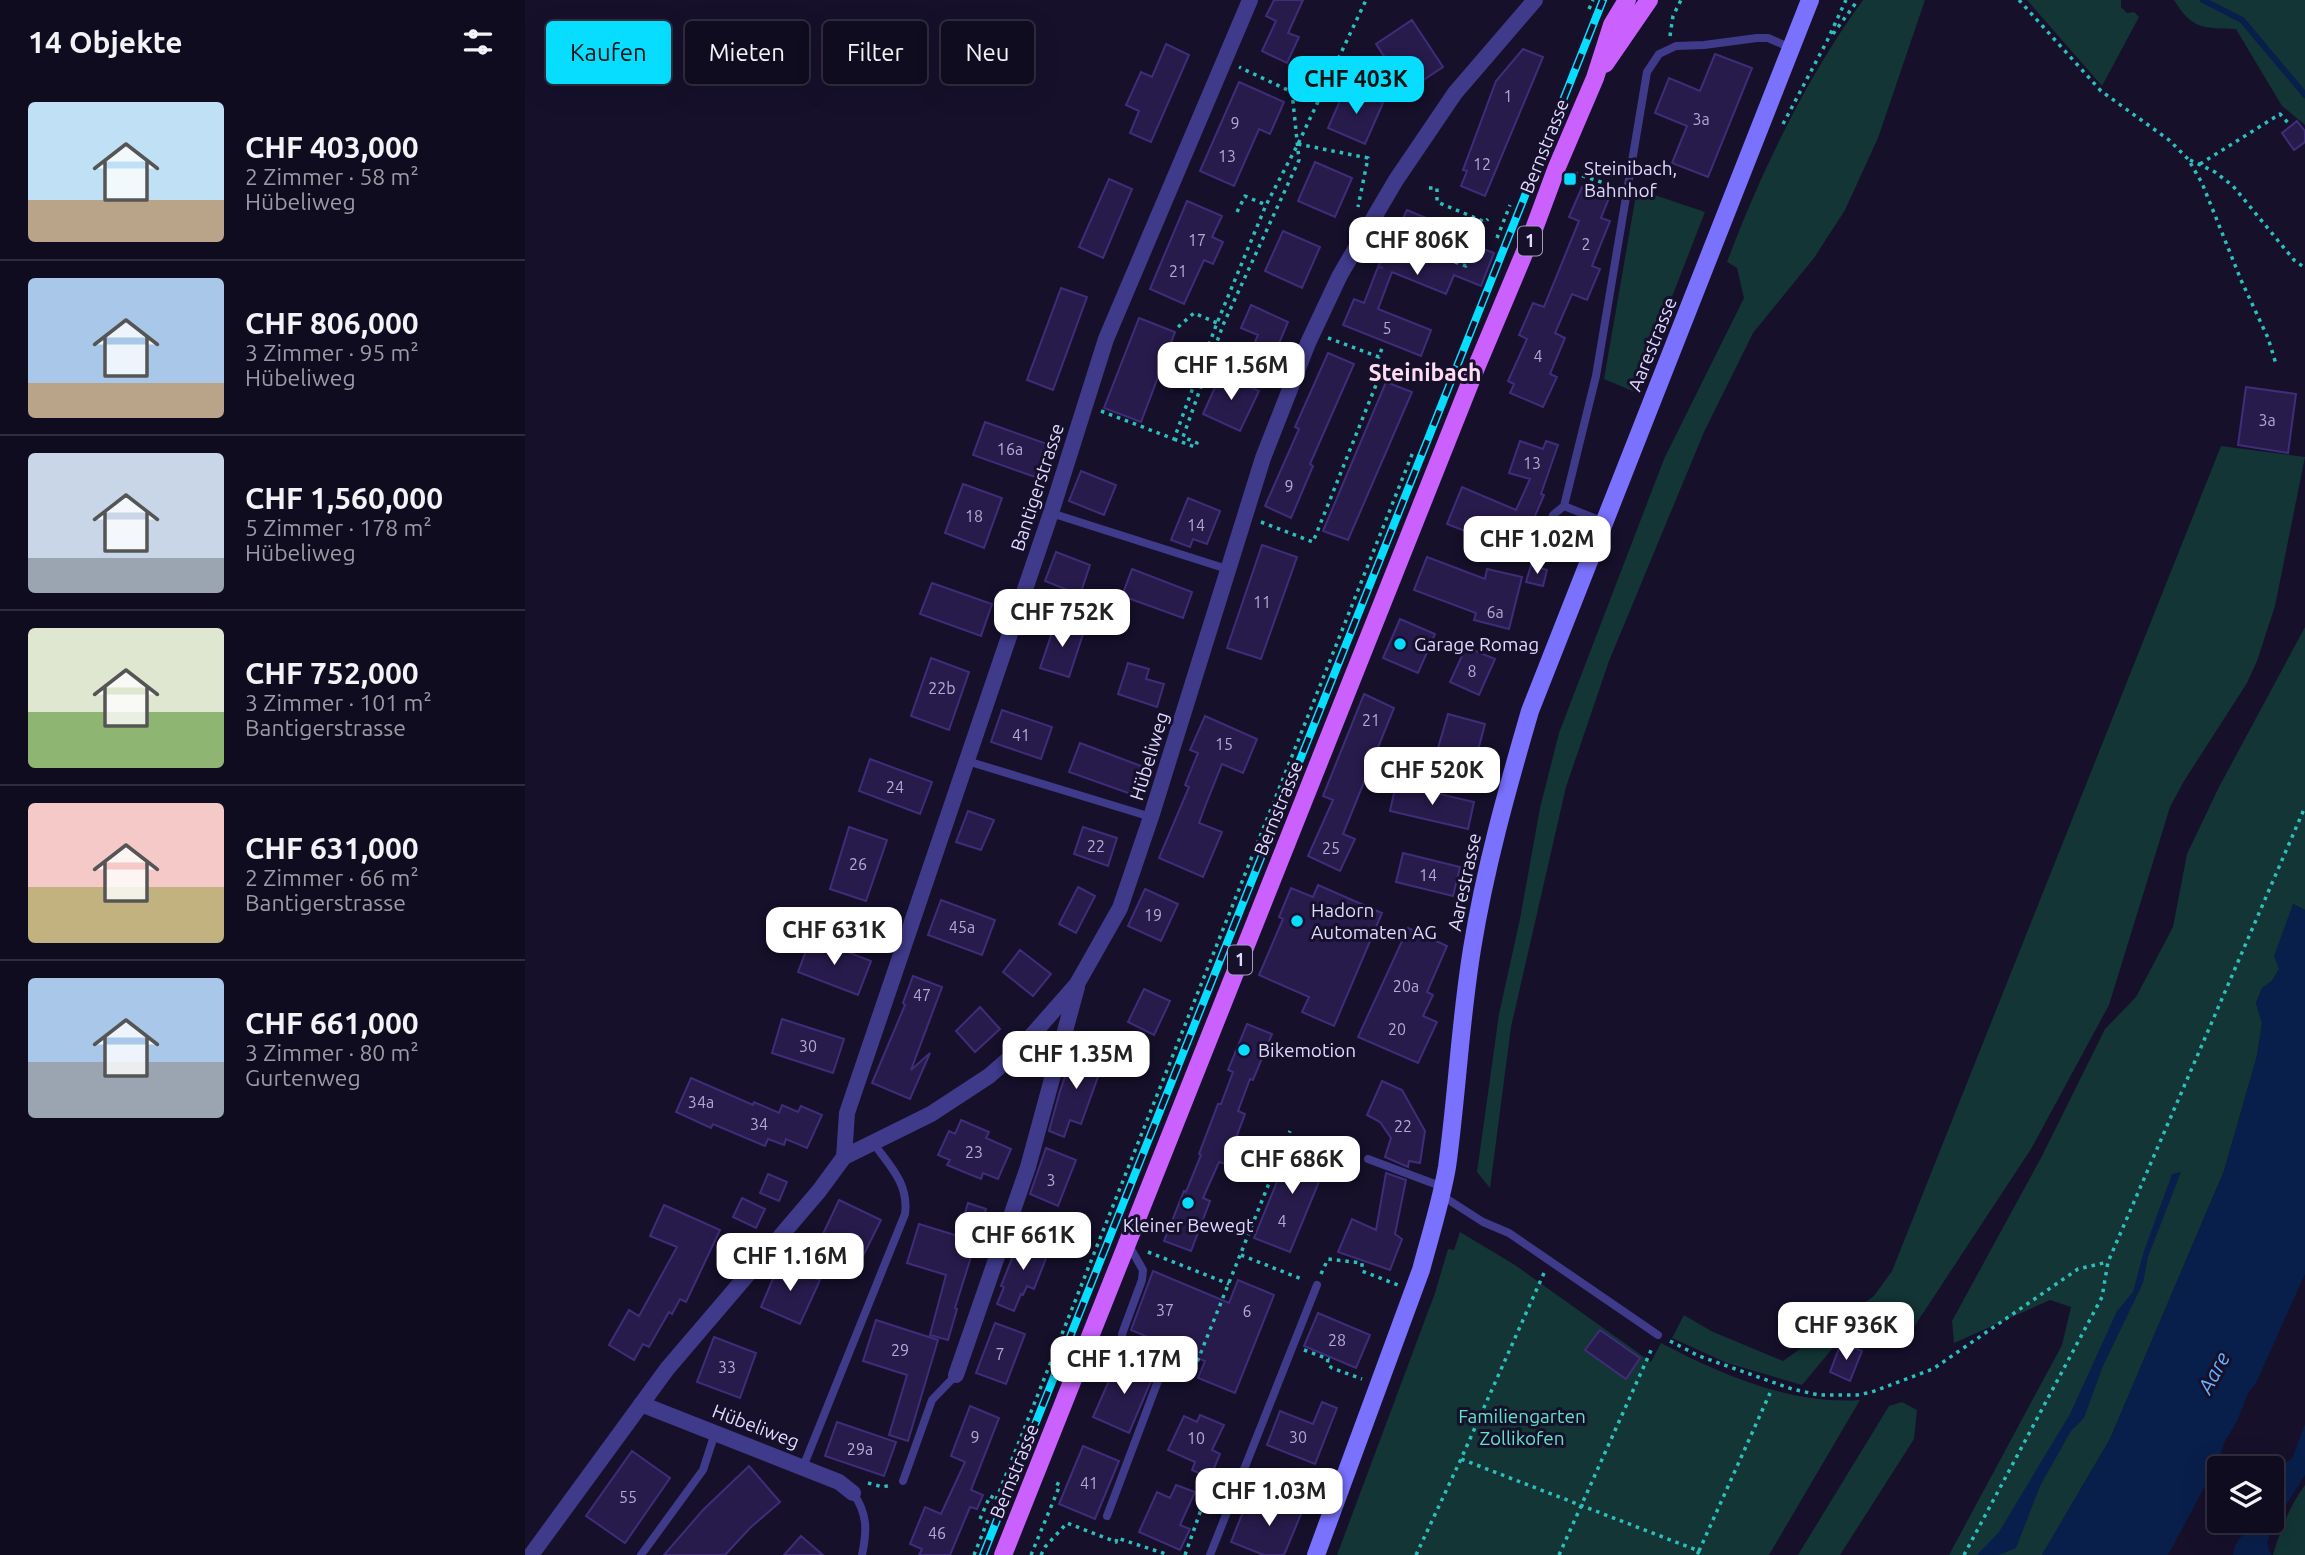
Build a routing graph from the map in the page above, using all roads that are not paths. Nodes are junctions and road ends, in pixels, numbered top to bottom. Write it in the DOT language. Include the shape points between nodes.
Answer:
graph roads {
  1 [pos="1250,0"];
  2 [pos="1535,0"];
  3 [pos="1627,0"];
  4 [pos="1649,0"];
  5 [pos="1810,0"];
  6 [pos="1791,48"];
  7 [pos="1595,78"];
  8 [pos="1563,506"];
  9 [pos="1051,513"];
  10 [pos="1604,522"];
  11 [pos="1542,560"];
  12 [pos="1227,569"];
  13 [pos="967,761"];
  14 [pos="1151,817"];
  15 [pos="1077,984"];
  16 [pos="874,1144"];
  17 [pos="844,1157"];
  18 [pos="1368,1159"];
  19 [pos="1442,1191"];
  20 [pos="1127,1243"];
  21 [pos="1317,1285"];
  22 [pos="1658,1335"];
  23 [pos="956,1375"];
  24 [pos="641,1404"];
  25 [pos="715,1433"];
  26 [pos="803,1467"];
  27 [pos="903,1481"];
  28 [pos="857,1487"];
  29 [pos="1107,1516"];
  30 [pos="531,1555"];
  31 [pos="641,1555"];
  32 [pos="862,1555"];
  33 [pos="1003,1555"];
  34 [pos="1210,1555"];
  35 [pos="1316,1555"];
  1 -- 9 [label="street, Bantigerstrasse" via="1119,306"];
  2 -- 12 [label="street, Hübeliweg" via="1455,93 1369,224 1313,332 1273,430"];
  3 -- 7 [label="main road, Bernstrasse / 1" via="1612,25"];
  4 -- 7 [label="main road, Bernstrasse / 1"];
  5 -- 6 [label="street, Aarestrasse"];
  6 -- 8 [label="lane" via="1757,38 1670,48 1653,61 1643,87 1597,376"];
  6 -- 10 [label="street, Aarestrasse"];
  7 -- 20 [label="main road, Bernstrasse / 1"];
  8 -- 10 [label="lane"];
  8 -- 11 [label="lane" via="1553,515"];
  9 -- 12 [label="lane"];
  9 -- 13 [label="street, Bantigerstrasse"];
  10 -- 19 [label="street, Aarestrasse" via="1530,711 1496,829 1472,948"];
  12 -- 14 [label="street, Hübeliweg"];
  13 -- 14 [label="lane"];
  13 -- 17 [label="street, Bantigerstrasse" via="847,1113"];
  14 -- 15 [label="street, Hübeliweg" via="1120,908"];
  15 -- 16 [label="street, Hübeliweg" via="1019,1050 989,1076 931,1115"];
  15 -- 23 [label="street" via="1028,1167"];
  16 -- 17 [label="street, Hübeliweg"];
  16 -- 26 [label="lane" via="901,1180 905,1213"];
  17 -- 24 [label="street, Hübeliweg"];
  18 -- 19 [label="lane"];
  19 -- 22 [label="lane"];
  19 -- 35 [label="street, Aarestrasse" via="1413,1291"];
  20 -- 29 [label="lane" via="1143,1270 1122,1339 1153,1353 1164,1365"];
  20 -- 33 [label="main road, Bernstrasse / 1"];
  21 -- 34 [label="lane"];
  23 -- 27 [label="lane" via="932,1400"];
  24 -- 25 [label="street, Hübeliweg"];
  24 -- 30 [label="street, Hübeliweg"];
  25 -- 26 [label="street, Hübeliweg"];
  25 -- 31 [label="lane" via="703,1470"];
  26 -- 28 [label="street, Hübeliweg"];
  28 -- 32 [label="lane" via="866,1524"];
}
